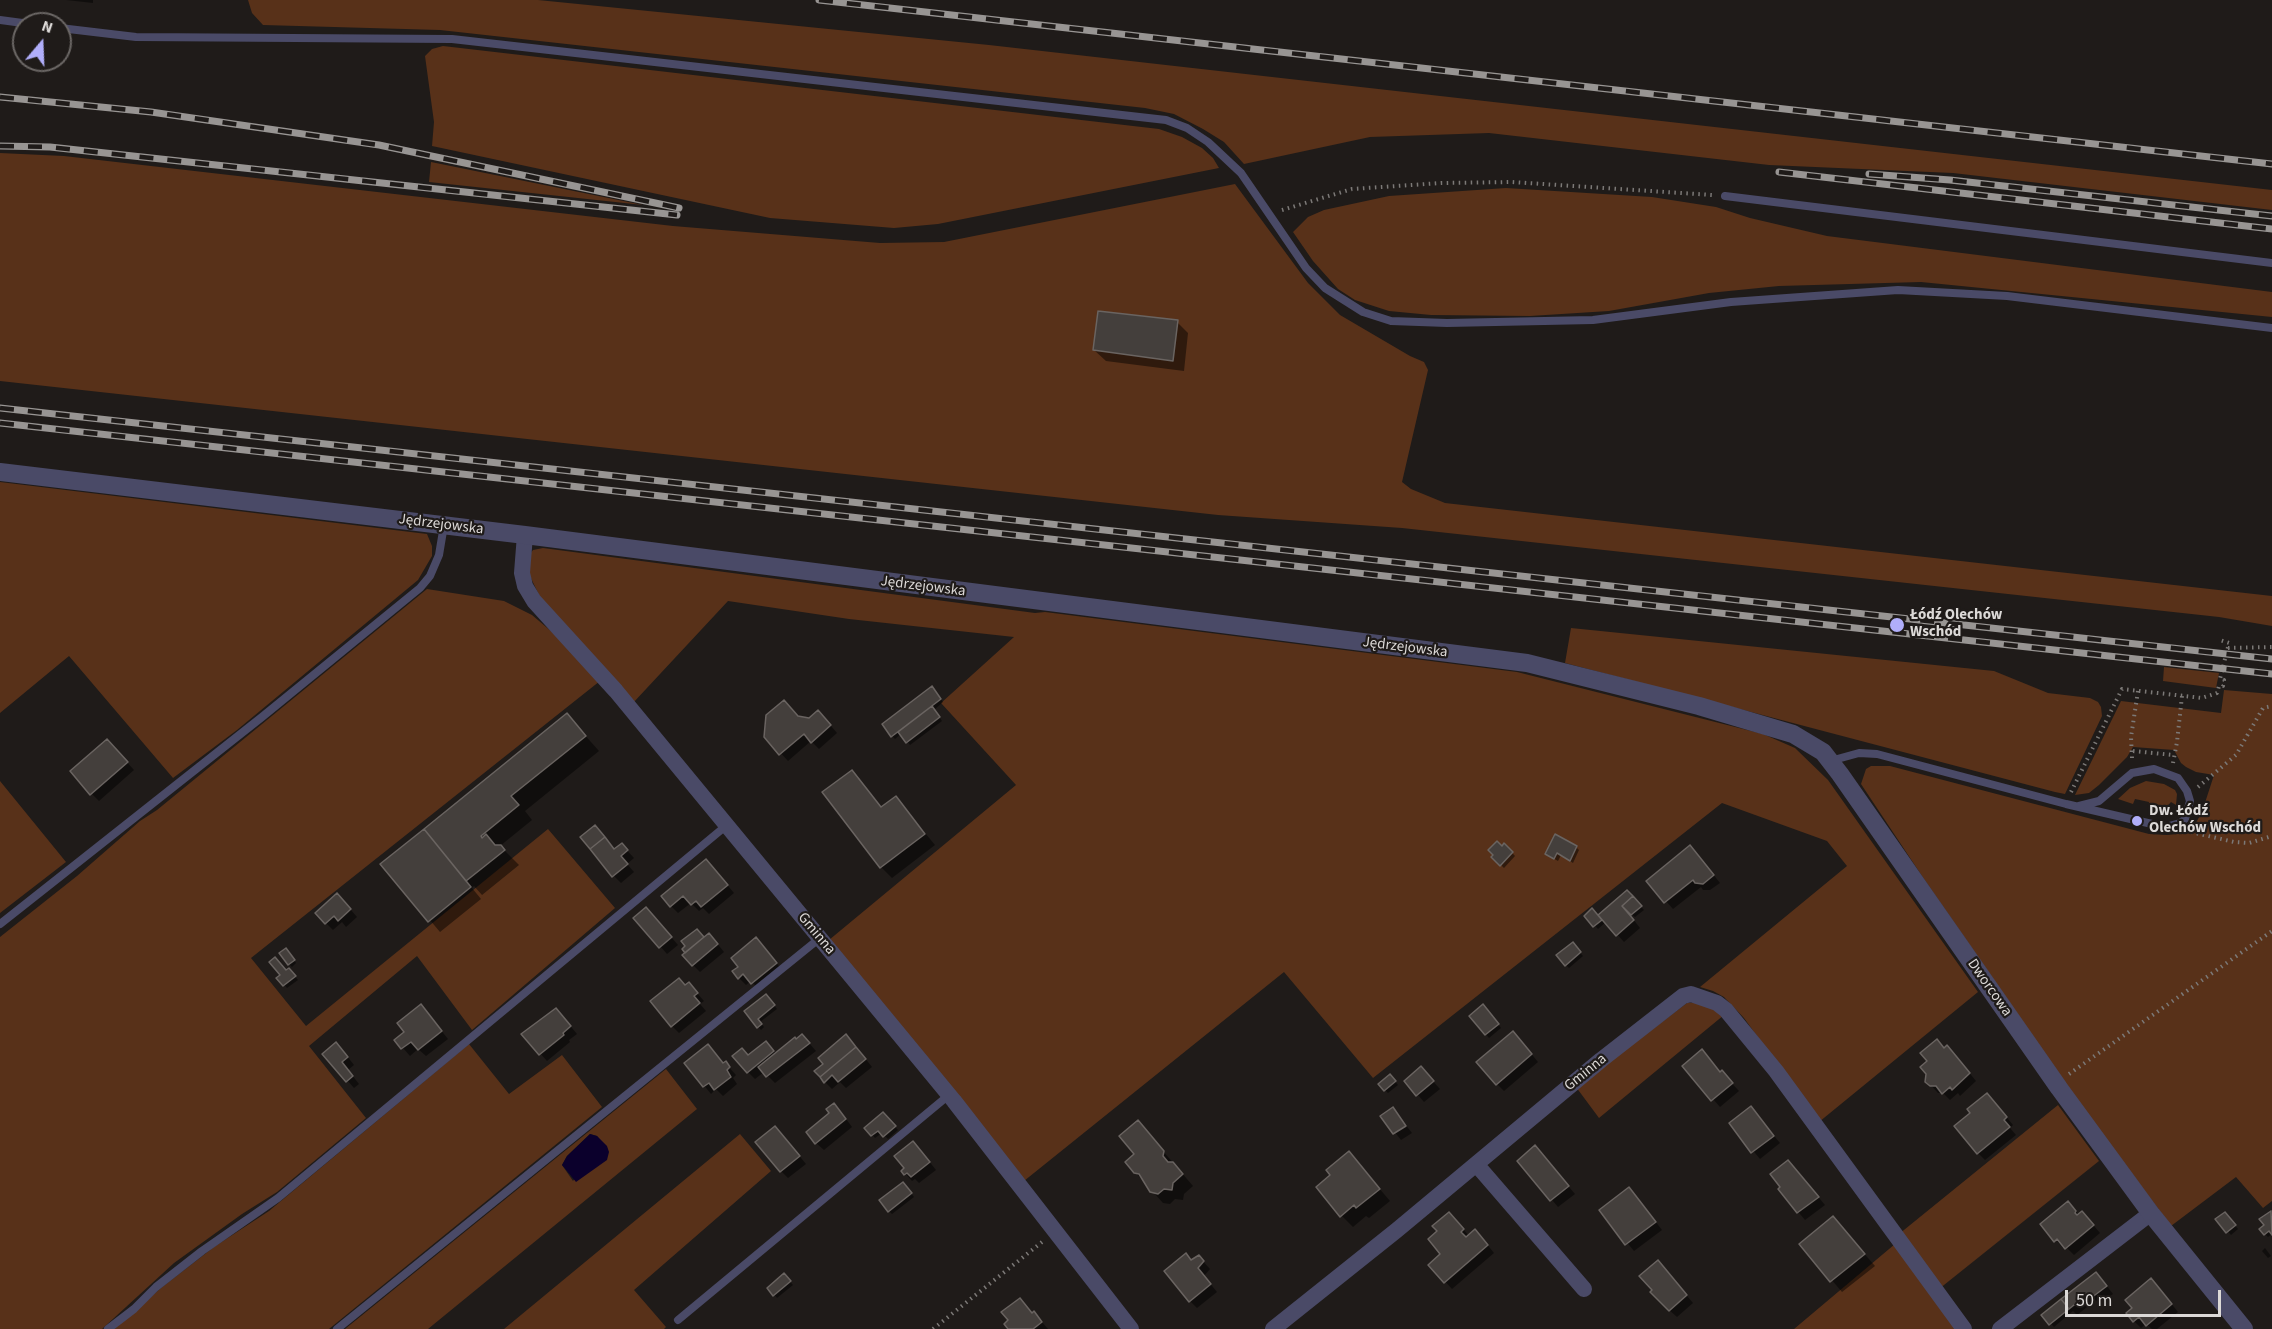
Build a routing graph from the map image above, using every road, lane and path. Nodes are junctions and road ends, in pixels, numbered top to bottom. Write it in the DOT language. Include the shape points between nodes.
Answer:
graph roads {
  1 [pos="72,29"];
  2 [pos="1725,196"];
  3 [pos="1270,218"];
  4 [pos="2272,263"];
  5 [pos="2272,328"];
  6 [pos="0,472"];
  7 [pos="444,525"];
  8 [pos="525,535"];
  9 [pos="2220,640"];
  10 [pos="2272,647"];
  11 [pos="2228,648"];
  12 [pos="2138,691"];
  13 [pos="2182,696"];
  14 [pos="2272,706"];
  15 [pos="2133,751"];
  16 [pos="2173,755"];
  17 [pos="1830,761"];
  18 [pos="2189,795"];
  19 [pos="2066,804"];
  20 [pos="2079,806"];
  21 [pos="727,825"];
  22 [pos="2173,826"];
  23 [pos="2272,836"];
  24 [pos="0,924"];
  25 [pos="2272,931"];
  26 [pos="820,938"];
  27 [pos="2056,1083"];
  28 [pos="949,1095"];
  29 [pos="1476,1164"];
  30 [pos="2151,1213"];
  31 [pos="1056,1231"];
  32 [pos="1584,1289"];
  33 [pos="678,1320"];
  34 [pos="108,1329"];
  35 [pos="337,1329"];
  36 [pos="933,1329"];
  37 [pos="1131,1329"];
  38 [pos="1273,1329"];
  39 [pos="1964,1329"];
  40 [pos="2000,1329"];
  41 [pos="2244,1329"];
  1 -- 3 [label="lane" via="136,37 452,39 1166,120 1208,142 1241,173"];
  2 -- 3 [label="path" via="1512,182 1441,183 1352,189 1284,209"];
  2 -- 4 [label="lane"];
  3 -- 5 [label="lane" via="1325,288 1363,312 1391,321 1593,320 1731,302 1898,290 2007,297"];
  6 -- 7 [label="street, Jędrzejowska"];
  7 -- 8 [label="street, Jędrzejowska"];
  7 -- 24 [label="lane" via="439,555 420,588"];
  8 -- 17 [label="street, Jędrzejowska" via="1527,663 1782,730 1814,744"];
  8 -- 21 [label="street, Gminna" via="522,573 534,601 616,691"];
  9 -- 11 [label="path" via="2229,643"];
  10 -- 11 [label="path"];
  11 -- 13 [label="path" via="2220,680 2224,680 2223,686 2219,686 2217,693 2202,698"];
  12 -- 13 [label="path"];
  12 -- 15 [label="path"];
  12 -- 19 [label="path" via="2122,689"];
  13 -- 16 [label="path"];
  14 -- 18 [label="path" via="2262,708 2236,755"];
  17 -- 19 [label="lane" via="1860,753 1877,754"];
  17 -- 27 [label="street, Dworcowa"];
  18 -- 20 [label="lane" via="2172,774 2143,770 2123,779 2099,801"];
  18 -- 22 [label="lane" via="2185,819"];
  19 -- 20 [label="lane"];
  20 -- 22 [label="lane" via="2155,826"];
  21 -- 26 [label="street, Gminna"];
  21 -- 34 [label="lane" via="278,1198 202,1251"];
  22 -- 23 [label="path" via="2234,843"];
  25 -- 27 [label="path"];
  26 -- 28 [label="street, Gminna"];
  26 -- 35 [label="lane"];
  27 -- 30 [label="street, Dworcowa"];
  28 -- 31 [label="street, Gminna"];
  28 -- 33 [label="lane"];
  29 -- 32 [label="street"];
  29 -- 38 [label="street, Gminna"];
  29 -- 39 [label="street, Gminna" via="1683,996 1702,996 1726,1010 1776,1071"];
  30 -- 40 [label="street"];
  30 -- 41 [label="street, Dworcowa"];
  31 -- 36 [label="path"];
  31 -- 37 [label="street, Gminna"];
}
